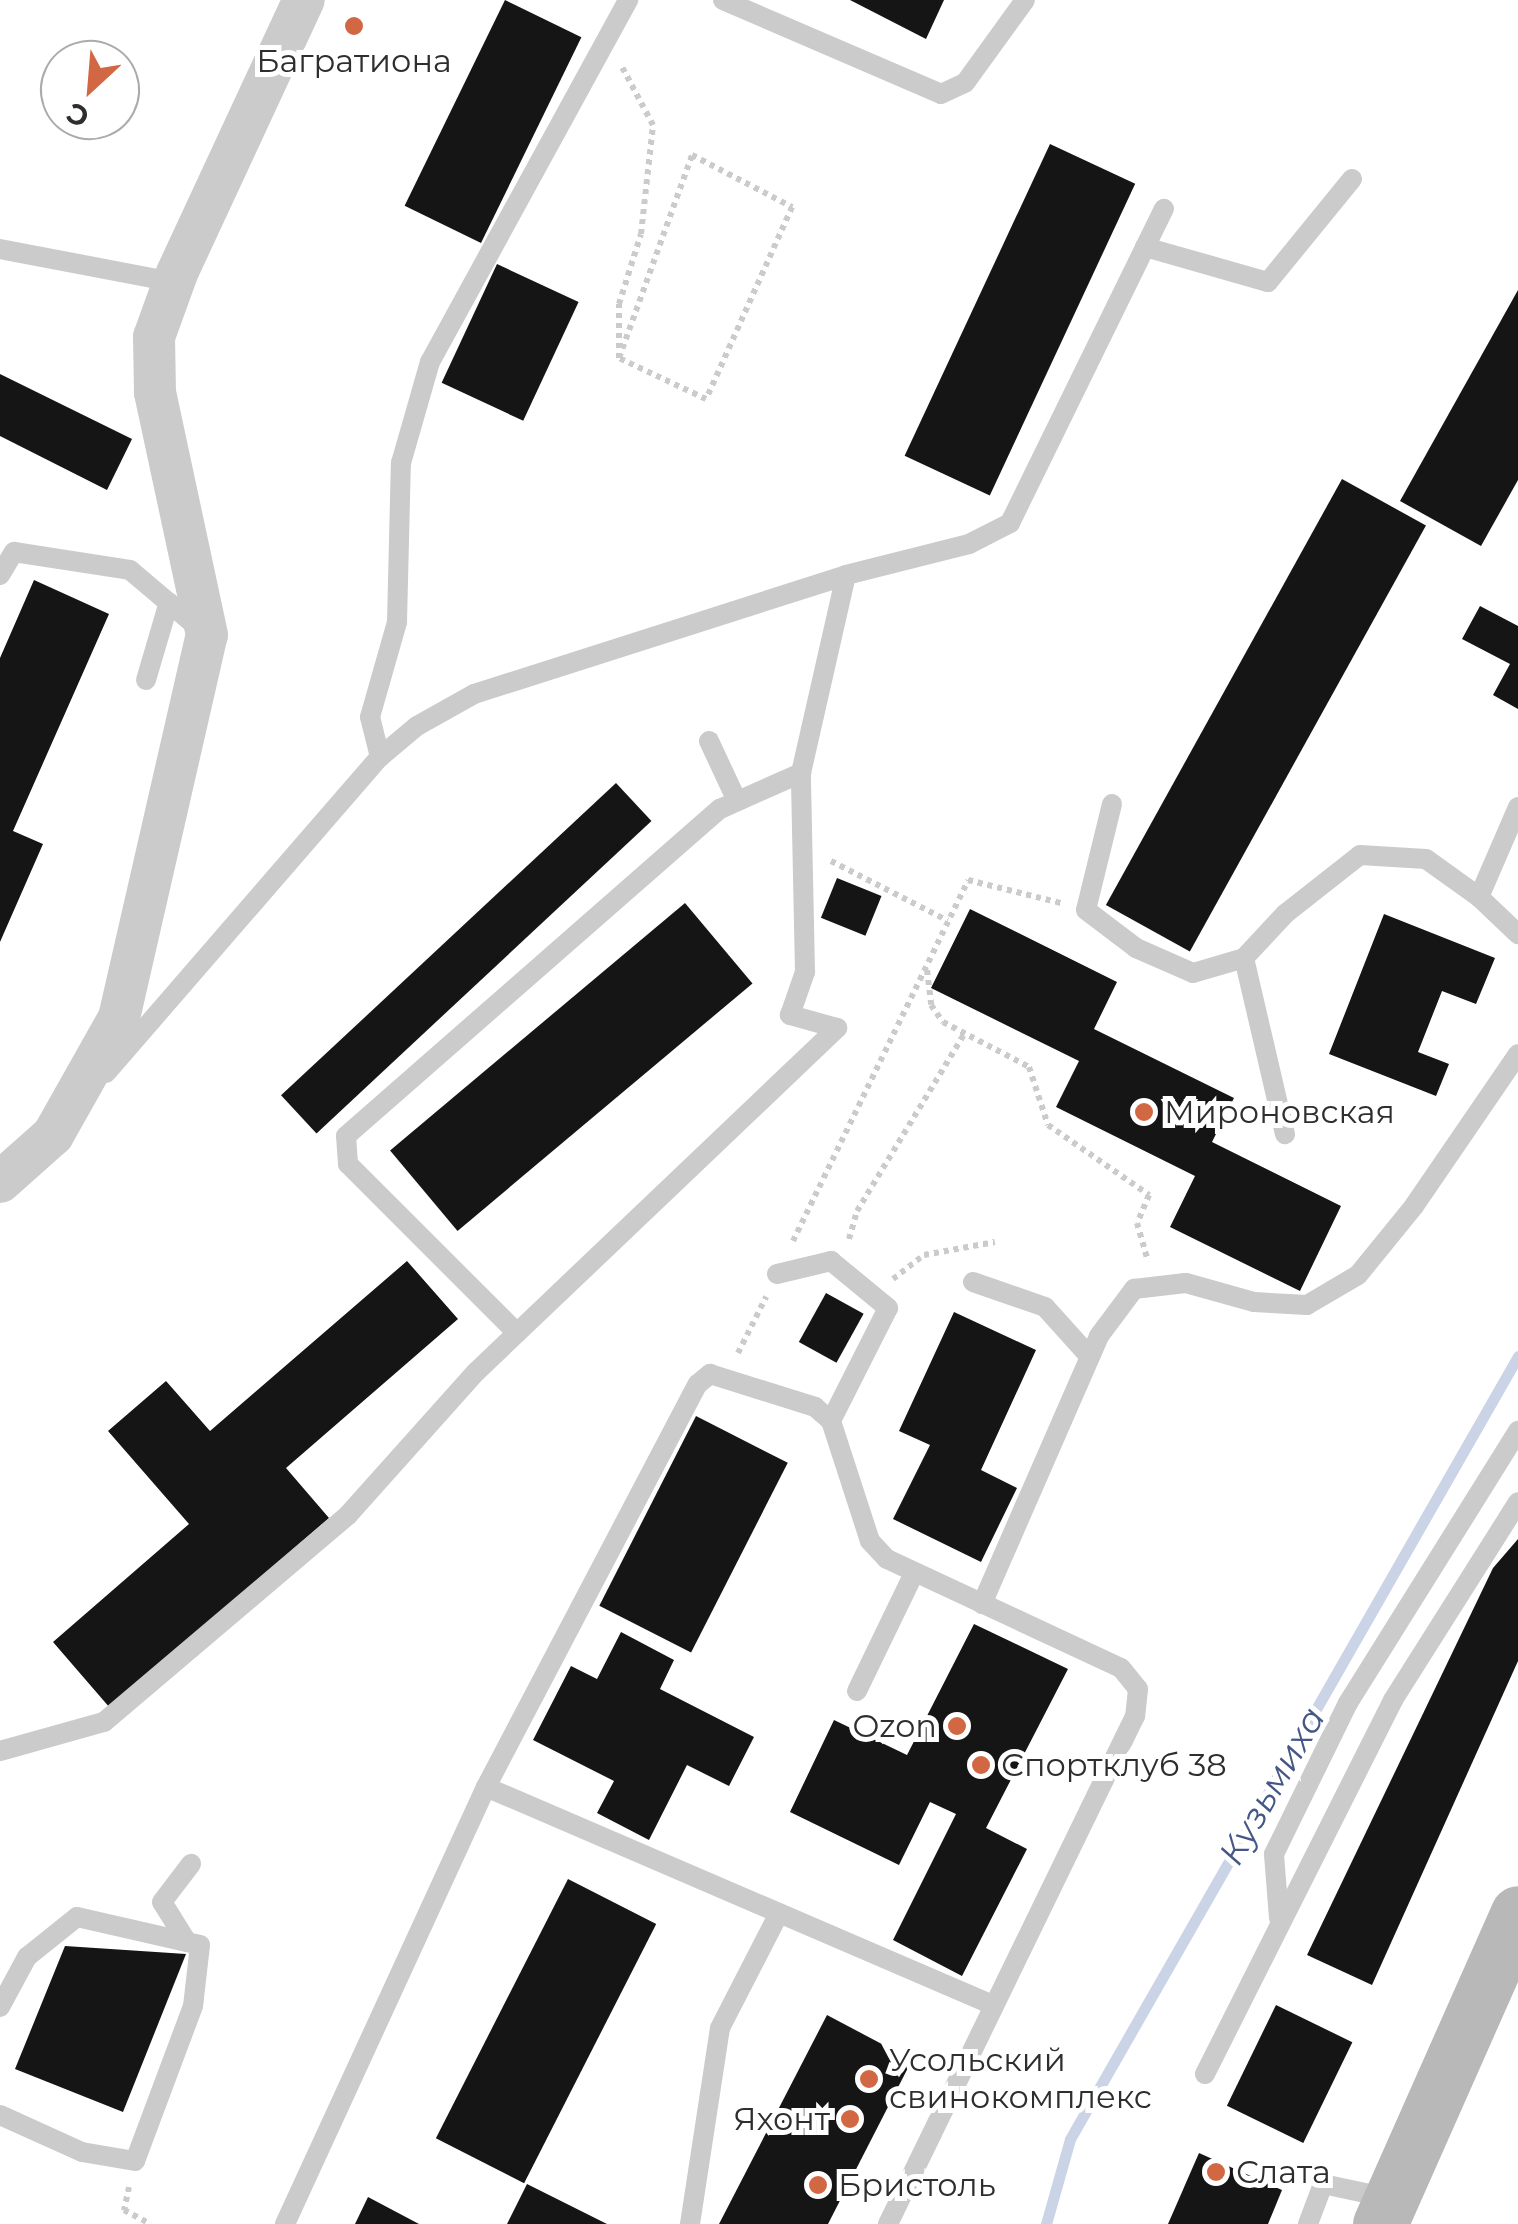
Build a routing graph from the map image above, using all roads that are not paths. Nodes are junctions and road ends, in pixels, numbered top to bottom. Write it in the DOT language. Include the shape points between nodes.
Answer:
graph roads {
  1 [pos="304,0"];
  2 [pos="628,0"];
  3 [pos="723,0"];
  4 [pos="1025,0"];
  5 [pos="1352,178"];
  6 [pos="1164,209"];
  7 [pos="1145,247"];
  8 [pos="0,249"];
  9 [pos="173,282"];
  10 [pos="0,575"];
  11 [pos="846,576"];
  12 [pos="168,602"];
  13 [pos="206,635"];
  14 [pos="146,680"];
  15 [pos="709,741"];
  16 [pos="380,757"];
  17 [pos="802,773"];
  18 [pos="737,801"];
  19 [pos="1112,804"];
  20 [pos="1518,808"];
  21 [pos="1479,896"];
  22 [pos="1518,934"];
  23 [pos="1244,958"];
  24 [pos="1518,1054"];
  25 [pos="1285,1134"];
  26 [pos="52,1135"];
  27 [pos="0,1182"];
  28 [pos="777,1274"];
  29 [pos="973,1282"];
  30 [pos="517,1333"];
  31 [pos="1090,1357"];
  32 [pos="831,1421"];
  33 [pos="1518,1431"];
  34 [pos="1518,1502"];
  35 [pos="914,1573"];
  36 [pos="982,1604"];
  37 [pos="857,1690"];
  38 [pos="0,1751"];
  39 [pos="486,1787"];
  40 [pos="191,1864"];
  41 [pos="779,1912"];
  42 [pos="1518,1913"];
  43 [pos="1279,1918"];
  44 [pos="187,1942"];
  45 [pos="993,2005"];
  46 [pos="0,2007"];
  47 [pos="1205,2074"];
  48 [pos="0,2115"];
  49 [pos="1386,2211"];
  50 [pos="285,2224"];
  51 [pos="690,2224"];
  52 [pos="888,2224"];
  53 [pos="1308,2224"];
  1 -- 9 [label="street"];
  2 -- 16 [label="lane" via="430,362 401,463 397,622 370,716"];
  3 -- 4 [label="lane" via="941,94 965,83"];
  5 -- 7 [label="lane" via="1268,282"];
  6 -- 7 [label="lane"];
  7 -- 11 [label="lane" via="1010,522 969,544"];
  8 -- 9 [label="lane"];
  9 -- 13 [label="street" via="154,338 155,394"];
  10 -- 12 [label="lane" via="14,552 130,570"];
  11 -- 16 [label="lane" via="474,694"];
  11 -- 17 [label="lane"];
  12 -- 13 [label="lane"];
  12 -- 14 [label="lane"];
  13 -- 26 [label="street" via="119,1018"];
  15 -- 18 [label="lane"];
  16 -- 26 [label="lane"];
  17 -- 18 [label="lane"];
  17 -- 30 [label="lane" via="804,972 790,1015 836,1028"];
  18 -- 30 [label="lane" via="346,1136 348,1164"];
  19 -- 23 [label="lane" via="1086,910 1136,948 1194,973"];
  20 -- 21 [label="lane"];
  21 -- 22 [label="lane"];
  21 -- 23 [label="lane" via="1426,859 1360,855 1285,914"];
  23 -- 25 [label="lane"];
  24 -- 31 [label="lane" via="1414,1206 1358,1274 1307,1304 1254,1302 1186,1284 1134,1288"];
  26 -- 27 [label="street"];
  28 -- 32 [label="lane" via="831,1261 888,1308"];
  29 -- 31 [label="lane" via="1045,1307"];
  30 -- 38 [label="lane" via="348,1514 104,1722"];
  31 -- 36 [label="lane"];
  32 -- 35 [label="lane" via="870,1541"];
  32 -- 39 [label="lane" via="816,1407 728,1374 710,1374 698,1384"];
  33 -- 43 [label="lane" via="1339,1720 1274,1854"];
  34 -- 43 [label="lane" via="1393,1700"];
  35 -- 36 [label="lane"];
  35 -- 37 [label="lane"];
  36 -- 45 [label="lane" via="1121,1668 1138,1689 1135,1716"];
  39 -- 41 [label="lane"];
  39 -- 50 [label="lane"];
  40 -- 44 [label="lane" via="162,1902"];
  41 -- 45 [label="lane"];
  41 -- 51 [label="lane" via="720,2028"];
  42 -- 49 [label="main road"];
  43 -- 47 [label="lane"];
  44 -- 46 [label="lane" via="77,1916 26,1957"];
  44 -- 48 [label="lane" via="200,1945 192,2006 135,2161 82,2152"];
  45 -- 52 [label="lane"];
  49 -- 53 [label="lane" via="1323,2184"];
}
